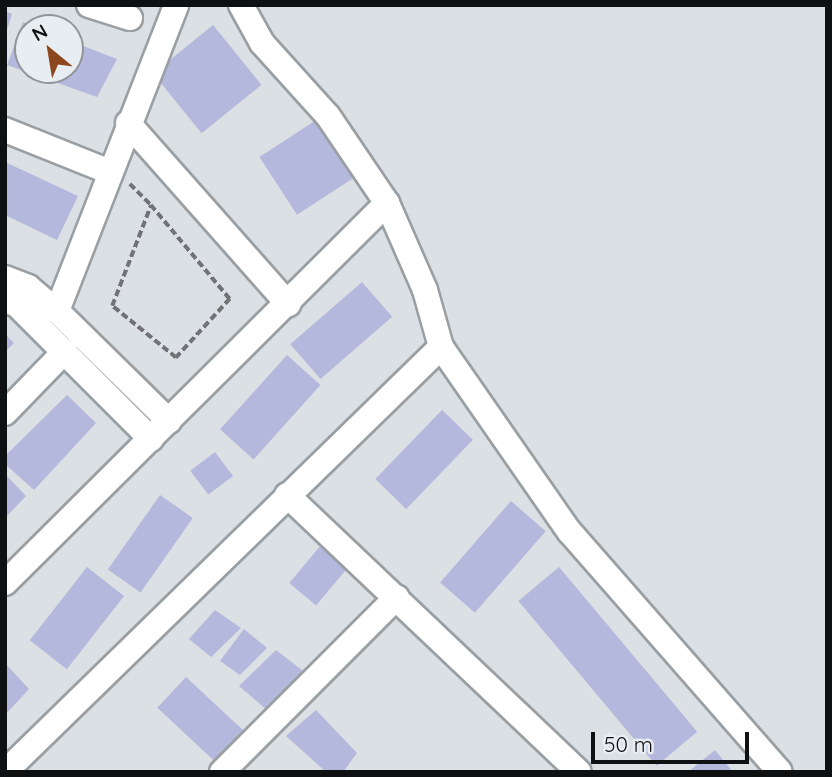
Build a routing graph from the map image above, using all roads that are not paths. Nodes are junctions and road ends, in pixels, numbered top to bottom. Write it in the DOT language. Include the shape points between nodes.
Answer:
graph roads {
  1 [pos="89,5"];
  2 [pos="176,5"];
  3 [pos="241,5"];
  4 [pos="130,18"];
  5 [pos="128,123"];
  6 [pos="5,130"];
  7 [pos="110,172"];
  8 [pos="387,203"];
  9 [pos="14,292"];
  10 [pos="288,304"];
  11 [pos="57,311"];
  12 [pos="441,347"];
  13 [pos="65,351"];
  14 [pos="5,413"];
  15 [pos="169,421"];
  16 [pos="151,439"];
  17 [pos="287,495"];
  18 [pos="5,583"];
  19 [pos="397,597"];
  20 [pos="5,772"];
  21 [pos="222,772"];
  22 [pos="579,772"];
  23 [pos="780,772"];
  1 -- 4 [label="street"];
  2 -- 5 [label="street"];
  3 -- 8 [label="street" via="262,43 328,116"];
  5 -- 7 [label="street"];
  5 -- 10 [label="street"];
  6 -- 7 [label="street"];
  7 -- 11 [label="street"];
  8 -- 10 [label="street"];
  8 -- 12 [label="street" via="421,278"];
  9 -- 11 [label="street"];
  9 -- 13 [label="street"];
  10 -- 15 [label="street"];
  11 -- 15 [label="street"];
  12 -- 17 [label="street"];
  12 -- 23 [label="street" via="569,531"];
  13 -- 14 [label="street"];
  13 -- 16 [label="street"];
  15 -- 16 [label="street"];
  16 -- 18 [label="street"];
  17 -- 19 [label="street"];
  17 -- 20 [label="street"];
  19 -- 21 [label="street"];
  19 -- 22 [label="street"];
}
